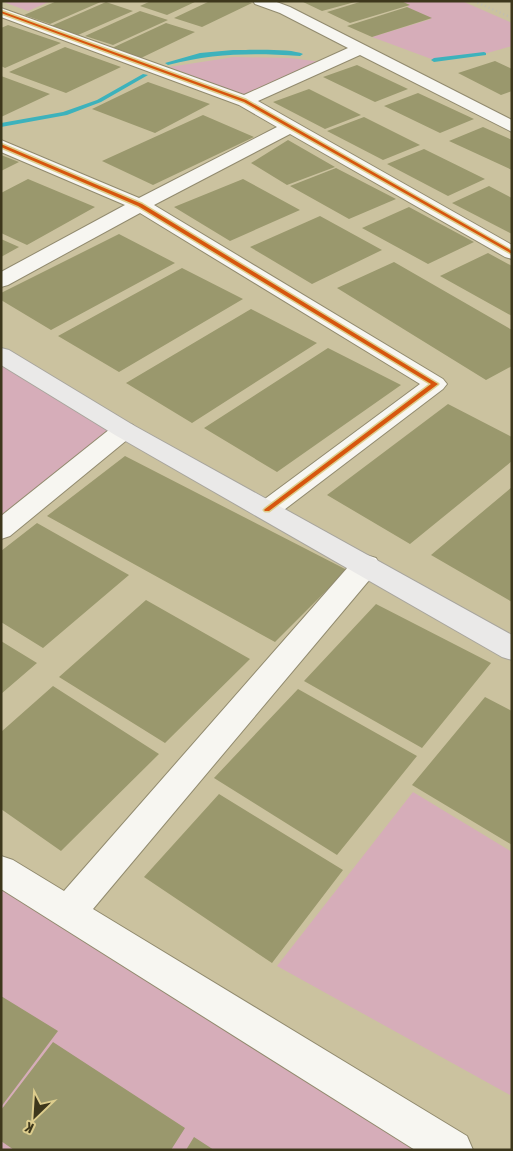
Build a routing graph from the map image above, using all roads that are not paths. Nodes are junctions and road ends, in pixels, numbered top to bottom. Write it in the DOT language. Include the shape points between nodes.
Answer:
graph roads {
  1 [pos="260,1"];
  2 [pos="1,12"];
  3 [pos="359,49"];
  4 [pos="245,101"];
  5 [pos="290,127"];
  6 [pos="512,127"];
  7 [pos="1,145"];
  8 [pos="140,205"];
  9 [pos="512,253"];
  10 [pos="1,281"];
  11 [pos="1,355"];
  12 [pos="124,430"];
  13 [pos="267,510"];
  14 [pos="1,530"];
  15 [pos="366,565"];
  16 [pos="512,649"];
  17 [pos="1,870"];
  18 [pos="68,912"];
  19 [pos="453,1150"];
  1 -- 3 [label="street" via="285,10"];
  2 -- 4 [label="street"];
  3 -- 4 [label="street"];
  3 -- 6 [label="street"];
  4 -- 5 [label="street"];
  5 -- 8 [label="street"];
  5 -- 9 [label="street"];
  7 -- 8 [label="street"];
  8 -- 10 [label="street"];
  8 -- 13 [label="street" via="435,384"];
  11 -- 12 [label="main road"];
  12 -- 13 [label="main road"];
  12 -- 14 [label="street"];
  13 -- 15 [label="main road"];
  15 -- 16 [label="main road"];
  15 -- 18 [label="street"];
  17 -- 18 [label="street"];
  18 -- 19 [label="street"];
}
